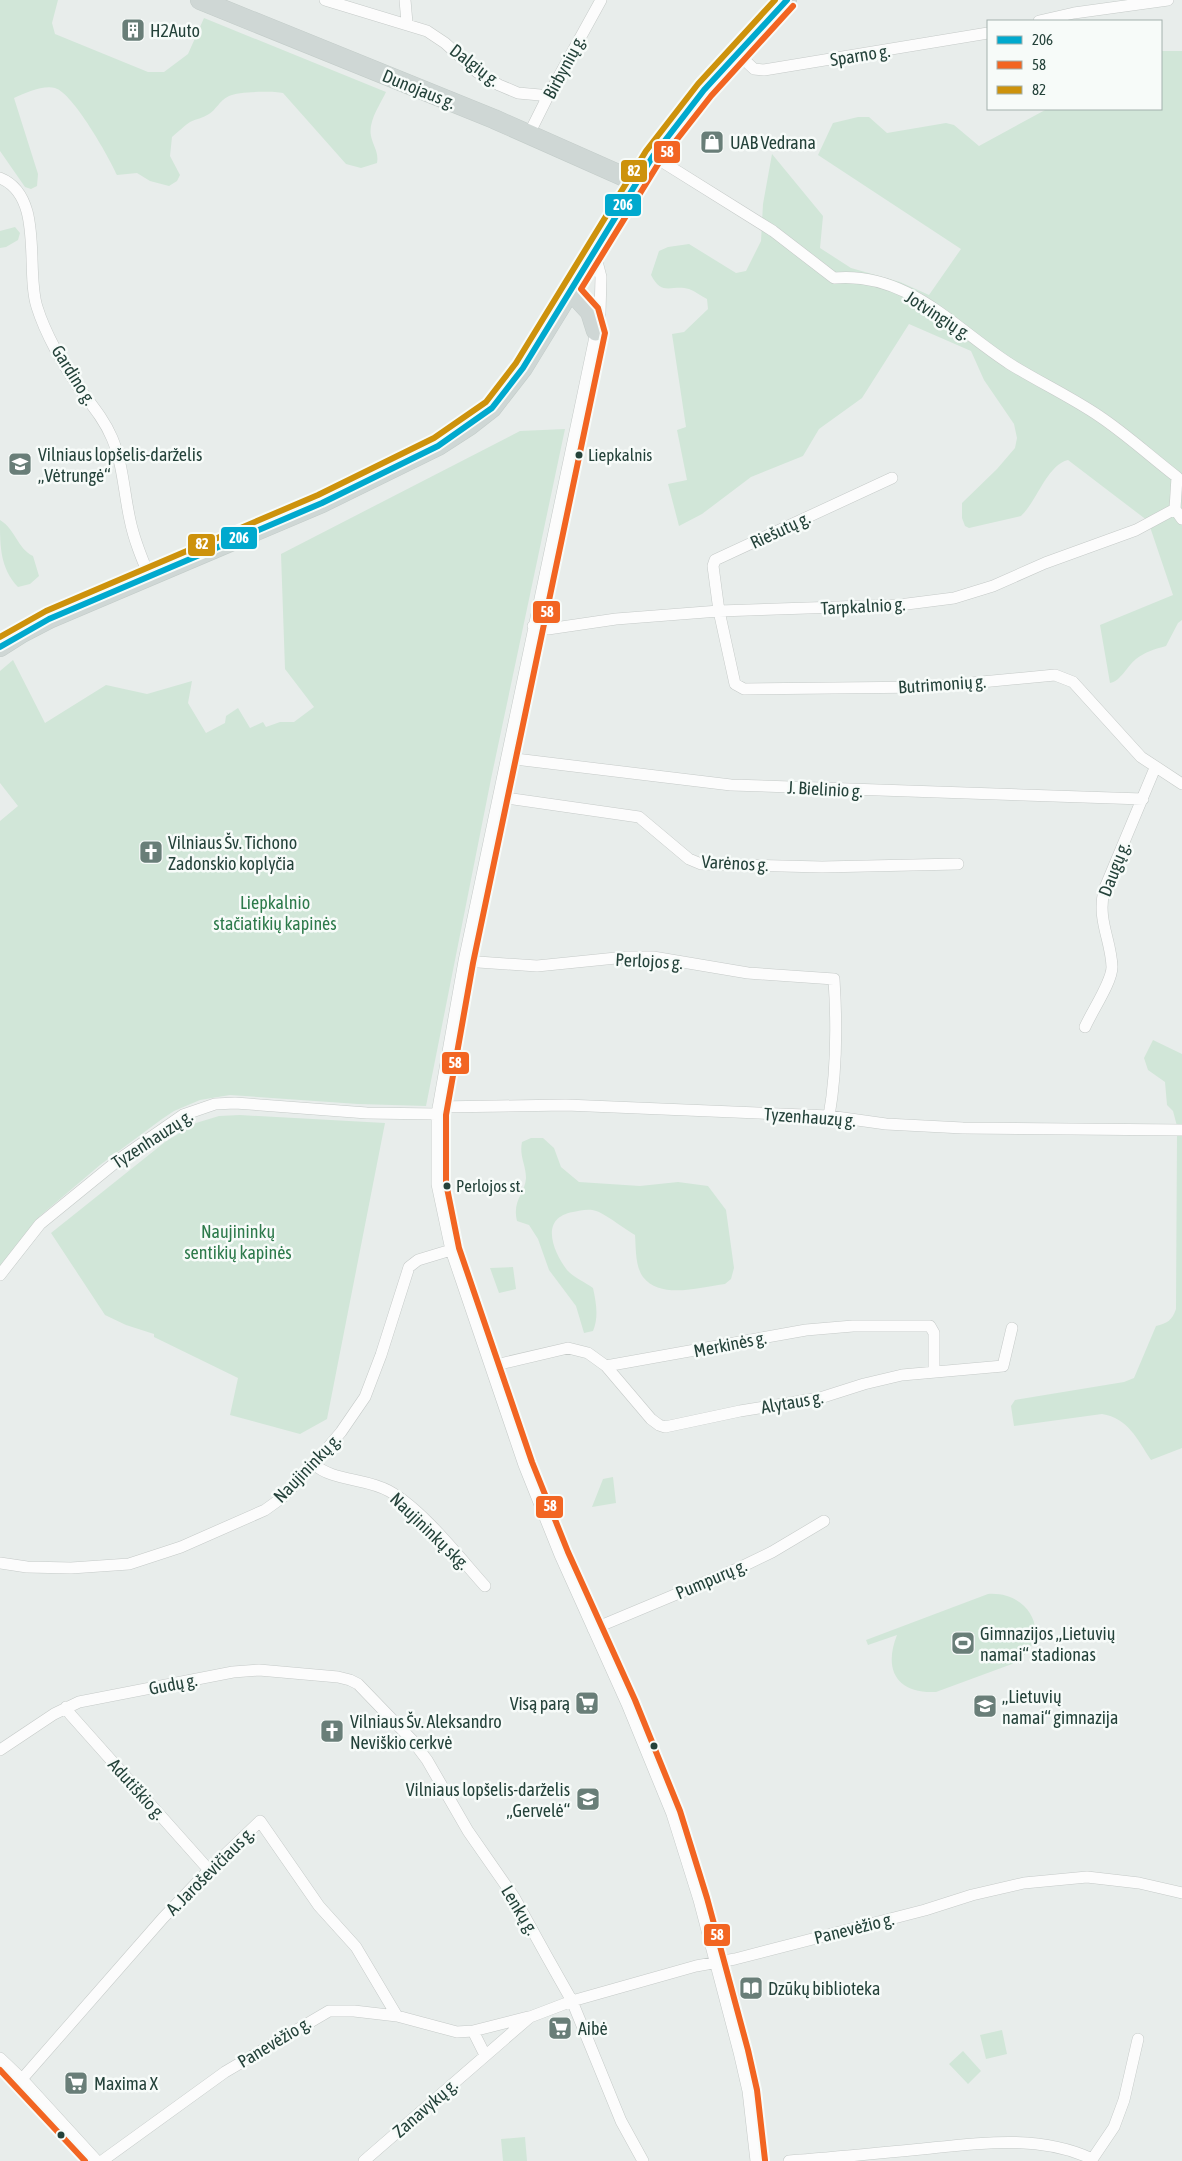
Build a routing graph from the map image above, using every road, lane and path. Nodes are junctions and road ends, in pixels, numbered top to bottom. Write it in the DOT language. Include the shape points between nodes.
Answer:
graph roads {
  1 [pos="200,0"];
  2 [pos="324,0"];
  3 [pos="405,0"];
  4 [pos="600,0"];
  5 [pos="787,0"];
  6 [pos="1168,0"];
  7 [pos="1043,20"];
  8 [pos="406,23"];
  9 [pos="987,33"];
  10 [pos="737,53"];
  11 [pos="547,98"];
  12 [pos="529,134"];
  13 [pos="653,156"];
  14 [pos="0,178"];
  15 [pos="636,182"];
  16 [pos="594,250"];
  17 [pos="570,290"];
  18 [pos="596,331"];
  19 [pos="1179,472"];
  20 [pos="892,478"];
  21 [pos="1175,508"];
  22 [pos="1182,519"];
  23 [pos="150,578"];
  24 [pos="719,611"];
  25 [pos="534,626"];
  26 [pos="0,647"];
  27 [pos="507,758"];
  28 [pos="1155,768"];
  29 [pos="1182,784"];
  30 [pos="499,797"];
  31 [pos="1143,798"];
  32 [pos="958,864"];
  33 [pos="464,960"];
  34 [pos="1085,1027"];
  35 [pos="437,1110"];
  36 [pos="829,1116"];
  37 [pos="1182,1130"];
  38 [pos="451,1250"];
  39 [pos="0,1274"];
  40 [pos="1012,1328"];
  41 [pos="491,1366"];
  42 [pos="606,1366"];
  43 [pos="934,1372"];
  44 [pos="314,1464"];
  45 [pos="824,1521"];
  46 [pos="0,1563"];
  47 [pos="485,1586"];
  48 [pos="593,1629"];
  49 [pos="358,1684"];
  50 [pos="66,1707"];
  51 [pos="0,1750"];
  52 [pos="209,1870"];
  53 [pos="1182,1893"];
  54 [pos="716,1962"];
  55 [pos="572,2002"];
  56 [pos="398,2016"];
  57 [pos="530,2017"];
  58 [pos="473,2031"];
  59 [pos="1138,2039"];
  60 [pos="486,2055"];
  61 [pos="0,2058"];
  62 [pos="22,2079"];
  63 [pos="1092,2160"];
  64 [pos="97,2161"];
  65 [pos="102,2161"];
  66 [pos="364,2161"];
  67 [pos="643,2161"];
  68 [pos="756,2161"];
  69 [pos="789,2161"];
  1 -- 12 [label="main road, Dunojaus g."];
  2 -- 8 [label="street, Dalgių g."];
  3 -- 8 [label="street"];
  4 -- 11 [label="street, Birbynių g."];
  5 -- 10 [label="main road"];
  6 -- 7 [label="street"];
  8 -- 11 [label="street, Dalgių g." via="435,35 477,72 499,85 518,93"];
  9 -- 10 [label="street, Sparno g." via="764,70 754,69"];
  10 -- 13 [label="main road"];
  11 -- 12 [label="street, Birbynių g."];
  12 -- 15 [label="main road, Dunojaus g."];
  13 -- 15 [label="main road"];
  13 -- 19 [label="street, Jotvingių g." via="773,231 834,278 883,282 928,304 1009,363 1099,416"];
  14 -- 23 [label="street, Gardino g." via="17,190 25,204 30,223 37,307 64,365 106,424 113,440 130,522"];
  15 -- 16 [label="main road"];
  16 -- 17 [label="main road"];
  16 -- 18 [label="street" via="602,286"];
  17 -- 18 [label="main road" via="590,312"];
  17 -- 23 [label="main road" via="502,397 469,426 438,446 322,503"];
  18 -- 25 [label="street"];
  19 -- 21 [label="street, Jotvingių g."];
  20 -- 24 [label="street, Riešutų g." via="718,558 713,566"];
  21 -- 22 [label="street"];
  21 -- 24 [label="street, Tarpkalnio g." via="1136,530 954,598 899,605"];
  23 -- 26 [label="main road" via="49,619"];
  24 -- 25 [label="street, Tarpkalnio g." via="616,619 548,629"];
  24 -- 28 [label="street, Butrimonių g." via="735,684 744,689 929,687 1055,676 1073,682 1141,758"];
  25 -- 27 [label="street"];
  27 -- 30 [label="street"];
  27 -- 31 [label="street, J. Bielinio g." via="731,785"];
  28 -- 29 [label="street, Butrimonių g."];
  28 -- 31 [label="street, Daugų g."];
  30 -- 32 [label="street, Varėnos g." via="639,817 689,859 701,864 822,867"];
  30 -- 33 [label="street"];
  31 -- 34 [label="street, Daugų g." via="1104,890 1101,903 1112,967 1110,981"];
  33 -- 35 [label="street"];
  33 -- 36 [label="street, Perlojos g." via="537,966 653,957 748,973 834,979 837,1020"];
  35 -- 36 [label="street, Tyzenhauzų g." via="566,1105"];
  35 -- 38 [label="street" via="437,1184"];
  35 -- 39 [label="street, Tyzenhauzų g." via="367,1113 235,1103 215,1104 190,1112 120,1158 40,1224"];
  36 -- 37 [label="street, Tyzenhauzų g." via="886,1124 963,1128"];
  38 -- 41 [label="street"];
  38 -- 44 [label="street, Naujininkų g." via="418,1260 409,1267 365,1397"];
  40 -- 43 [label="street, Alytaus g." via="1002,1366"];
  41 -- 42 [label="street" via="568,1348 588,1353"];
  41 -- 48 [label="street" via="524,1465"];
  42 -- 43 [label="street, Alytaus g." via="651,1419 665,1427 820,1398 902,1375"];
  42 -- 43 [label="street, Merkinės g." via="806,1330 930,1326 934,1333"];
  44 -- 46 [label="street, Naujininkų g." via="266,1510 147,1559 112,1566 71,1568"];
  44 -- 47 [label="street, Naujininkų skg." via="320,1470 366,1481 396,1495 438,1534"];
  45 -- 48 [label="street, Pumpurų g." via="739,1568"];
  48 -- 54 [label="street" via="672,1814"];
  49 -- 50 [label="street, Gudų g." via="338,1677 251,1670 98,1698"];
  49 -- 55 [label="street, Lenkų g." via="427,1760 468,1831 514,1897"];
  50 -- 51 [label="street, Gudų g."];
  50 -- 52 [label="street, Adutiškio g."];
  52 -- 56 [label="street, A. Jaroševičiaus g." via="260,1821 319,1906 356,1947"];
  52 -- 62 [label="street, A. Jaroševičiaus g."];
  53 -- 54 [label="street, Panevėžio g." via="1122,1880 1087,1877 1024,1883"];
  54 -- 55 [label="street, Panevėžio g."];
  54 -- 68 [label="street" via="748,2091"];
  55 -- 57 [label="street, Panevėžio g."];
  55 -- 67 [label="street, Lenkų g." via="621,2121"];
  56 -- 58 [label="street, Panevėžio g." via="457,2032"];
  56 -- 65 [label="street, Panevėžio g." via="329,2011 205,2086"];
  57 -- 58 [label="street, Panevėžio g."];
  57 -- 60 [label="street, Panevėžio g."];
  58 -- 60 [label="street"];
  59 -- 63 [label="street" via="1124,2100 1114,2127"];
  60 -- 66 [label="street, Zanavykų g."];
  61 -- 62 [label="street"];
  62 -- 64 [label="street"];
  63 -- 69 [label="street" via="1048,2146 1010,2141"];
}
